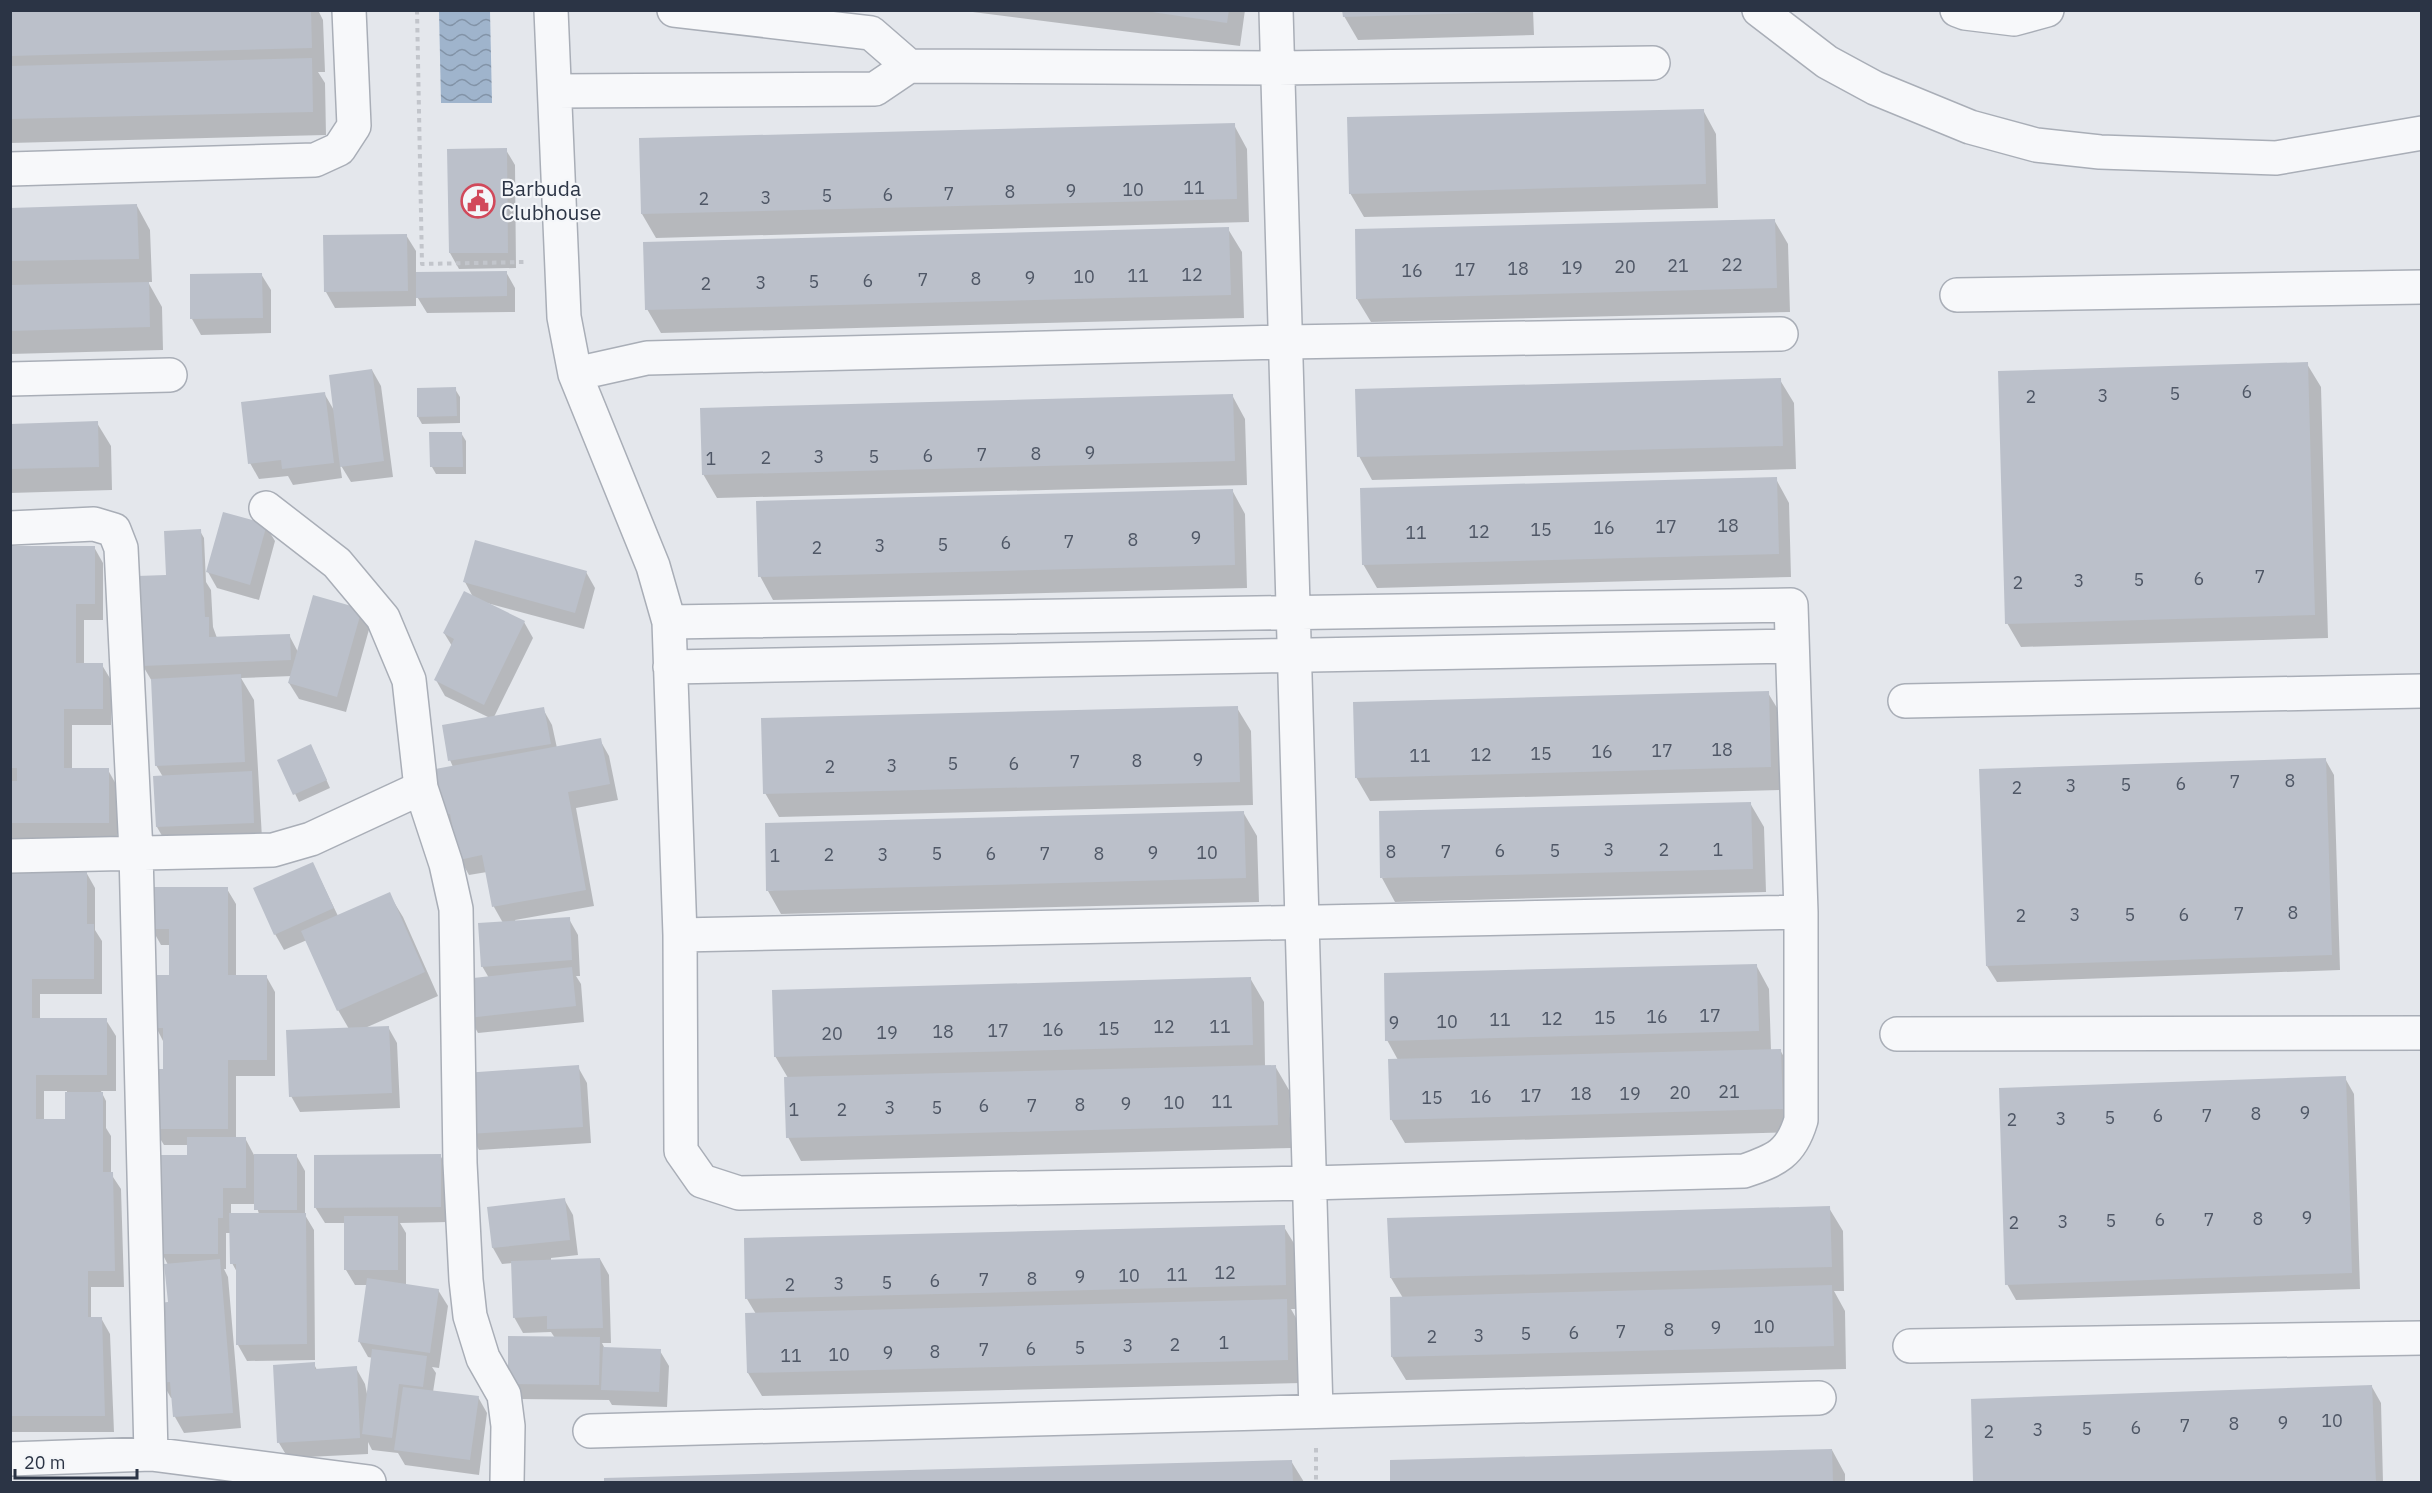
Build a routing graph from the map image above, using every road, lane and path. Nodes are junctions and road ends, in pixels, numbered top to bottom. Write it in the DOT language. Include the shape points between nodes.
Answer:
graph roads {
  1 [pos="349,10"];
  2 [pos="417,10"];
  3 [pos="552,10"];
  4 [pos="674,10"];
  5 [pos="1276,10"];
  6 [pos="1759,10"];
  7 [pos="1957,10"];
  8 [pos="2047,10"];
  9 [pos="1653,63"];
  10 [pos="909,66"];
  11 [pos="1278,68"];
  12 [pos="555,91"];
  13 [pos="2421,133"];
  14 [pos="10,169"];
  15 [pos="562,261"];
  16 [pos="2421,287"];
  17 [pos="1957,295"];
  18 [pos="1781,334"];
  19 [pos="1286,342"];
  20 [pos="575,374"];
  21 [pos="170,375"];
  22 [pos="10,379"];
  23 [pos="266,508"];
  24 [pos="10,528"];
  25 [pos="1293,613"];
  26 [pos="669,622"];
  27 [pos="1792,646"];
  28 [pos="1294,656"];
  29 [pos="670,667"];
  30 [pos="2421,691"];
  31 [pos="1905,701"];
  32 [pos="421,788"];
  33 [pos="136,852"];
  34 [pos="10,855"];
  35 [pos="1802,912"];
  36 [pos="1302,922"];
  37 [pos="680,935"];
  38 [pos="2421,1033"];
  39 [pos="1898,1034"];
  40 [pos="1309,1184"];
  41 [pos="2421,1338"];
  42 [pos="1910,1346"];
  43 [pos="1819,1398"];
  44 [pos="1316,1412"];
  45 [pos="590,1431"];
  46 [pos="151,1454"];
  47 [pos="10,1459"];
  48 [pos="369,1482"];
  49 [pos="507,1482"];
  1 -- 14 [label="street" via="354,126 339,149 315,160"];
  2 -- 15 [label="path" via="422,264"];
  3 -- 12 [label="street"];
  4 -- 10 [label="street" via="871,33"];
  5 -- 11 [label="street"];
  6 -- 13 [label="street" via="1827,62 1875,88 1970,127 2036,146 2276,158"];
  7 -- 8 [label="street" via="2013,19"];
  9 -- 11 [label="street"];
  10 -- 11 [label="street"];
  10 -- 12 [label="street" via="875,89"];
  11 -- 19 [label="street"];
  12 -- 15 [label="street"];
  15 -- 20 [label="street" via="564,317"];
  16 -- 17 [label="street"];
  18 -- 19 [label="street"];
  19 -- 20 [label="street" via="647,358"];
  19 -- 25 [label="street"];
  20 -- 26 [label="street" via="653,566"];
  21 -- 22 [label="street"];
  23 -- 32 [label="street" via="338,563 383,618 409,680"];
  24 -- 33 [label="street" via="94,524 114,530 118,539"];
  25 -- 26 [label="street"];
  25 -- 27 [label="street" via="1791,605"];
  25 -- 28 [label="street"];
  26 -- 29 [label="street"];
  27 -- 28 [label="street"];
  27 -- 35 [label="street"];
  28 -- 29 [label="street"];
  28 -- 36 [label="street"];
  29 -- 37 [label="street"];
  30 -- 31 [label="street"];
  32 -- 33 [label="street" via="311,839 273,849"];
  32 -- 49 [label="street" via="456,909 466,1280 470,1316 483,1358 504,1395"];
  33 -- 34 [label="street"];
  33 -- 46 [label="street"];
  35 -- 36 [label="street"];
  35 -- 40 [label="street" via="1802,1120 1796,1139 1769,1163 1744,1171"];
  36 -- 37 [label="street"];
  36 -- 40 [label="street"];
  37 -- 40 [label="street" via="681,1151 702,1181 739,1194"];
  38 -- 39 [label="street"];
  40 -- 44 [label="street"];
  41 -- 42 [label="street"];
  43 -- 44 [label="street"];
  44 -- 45 [label="street"];
  46 -- 47 [label="street"];
  46 -- 48 [label="street"];
}
